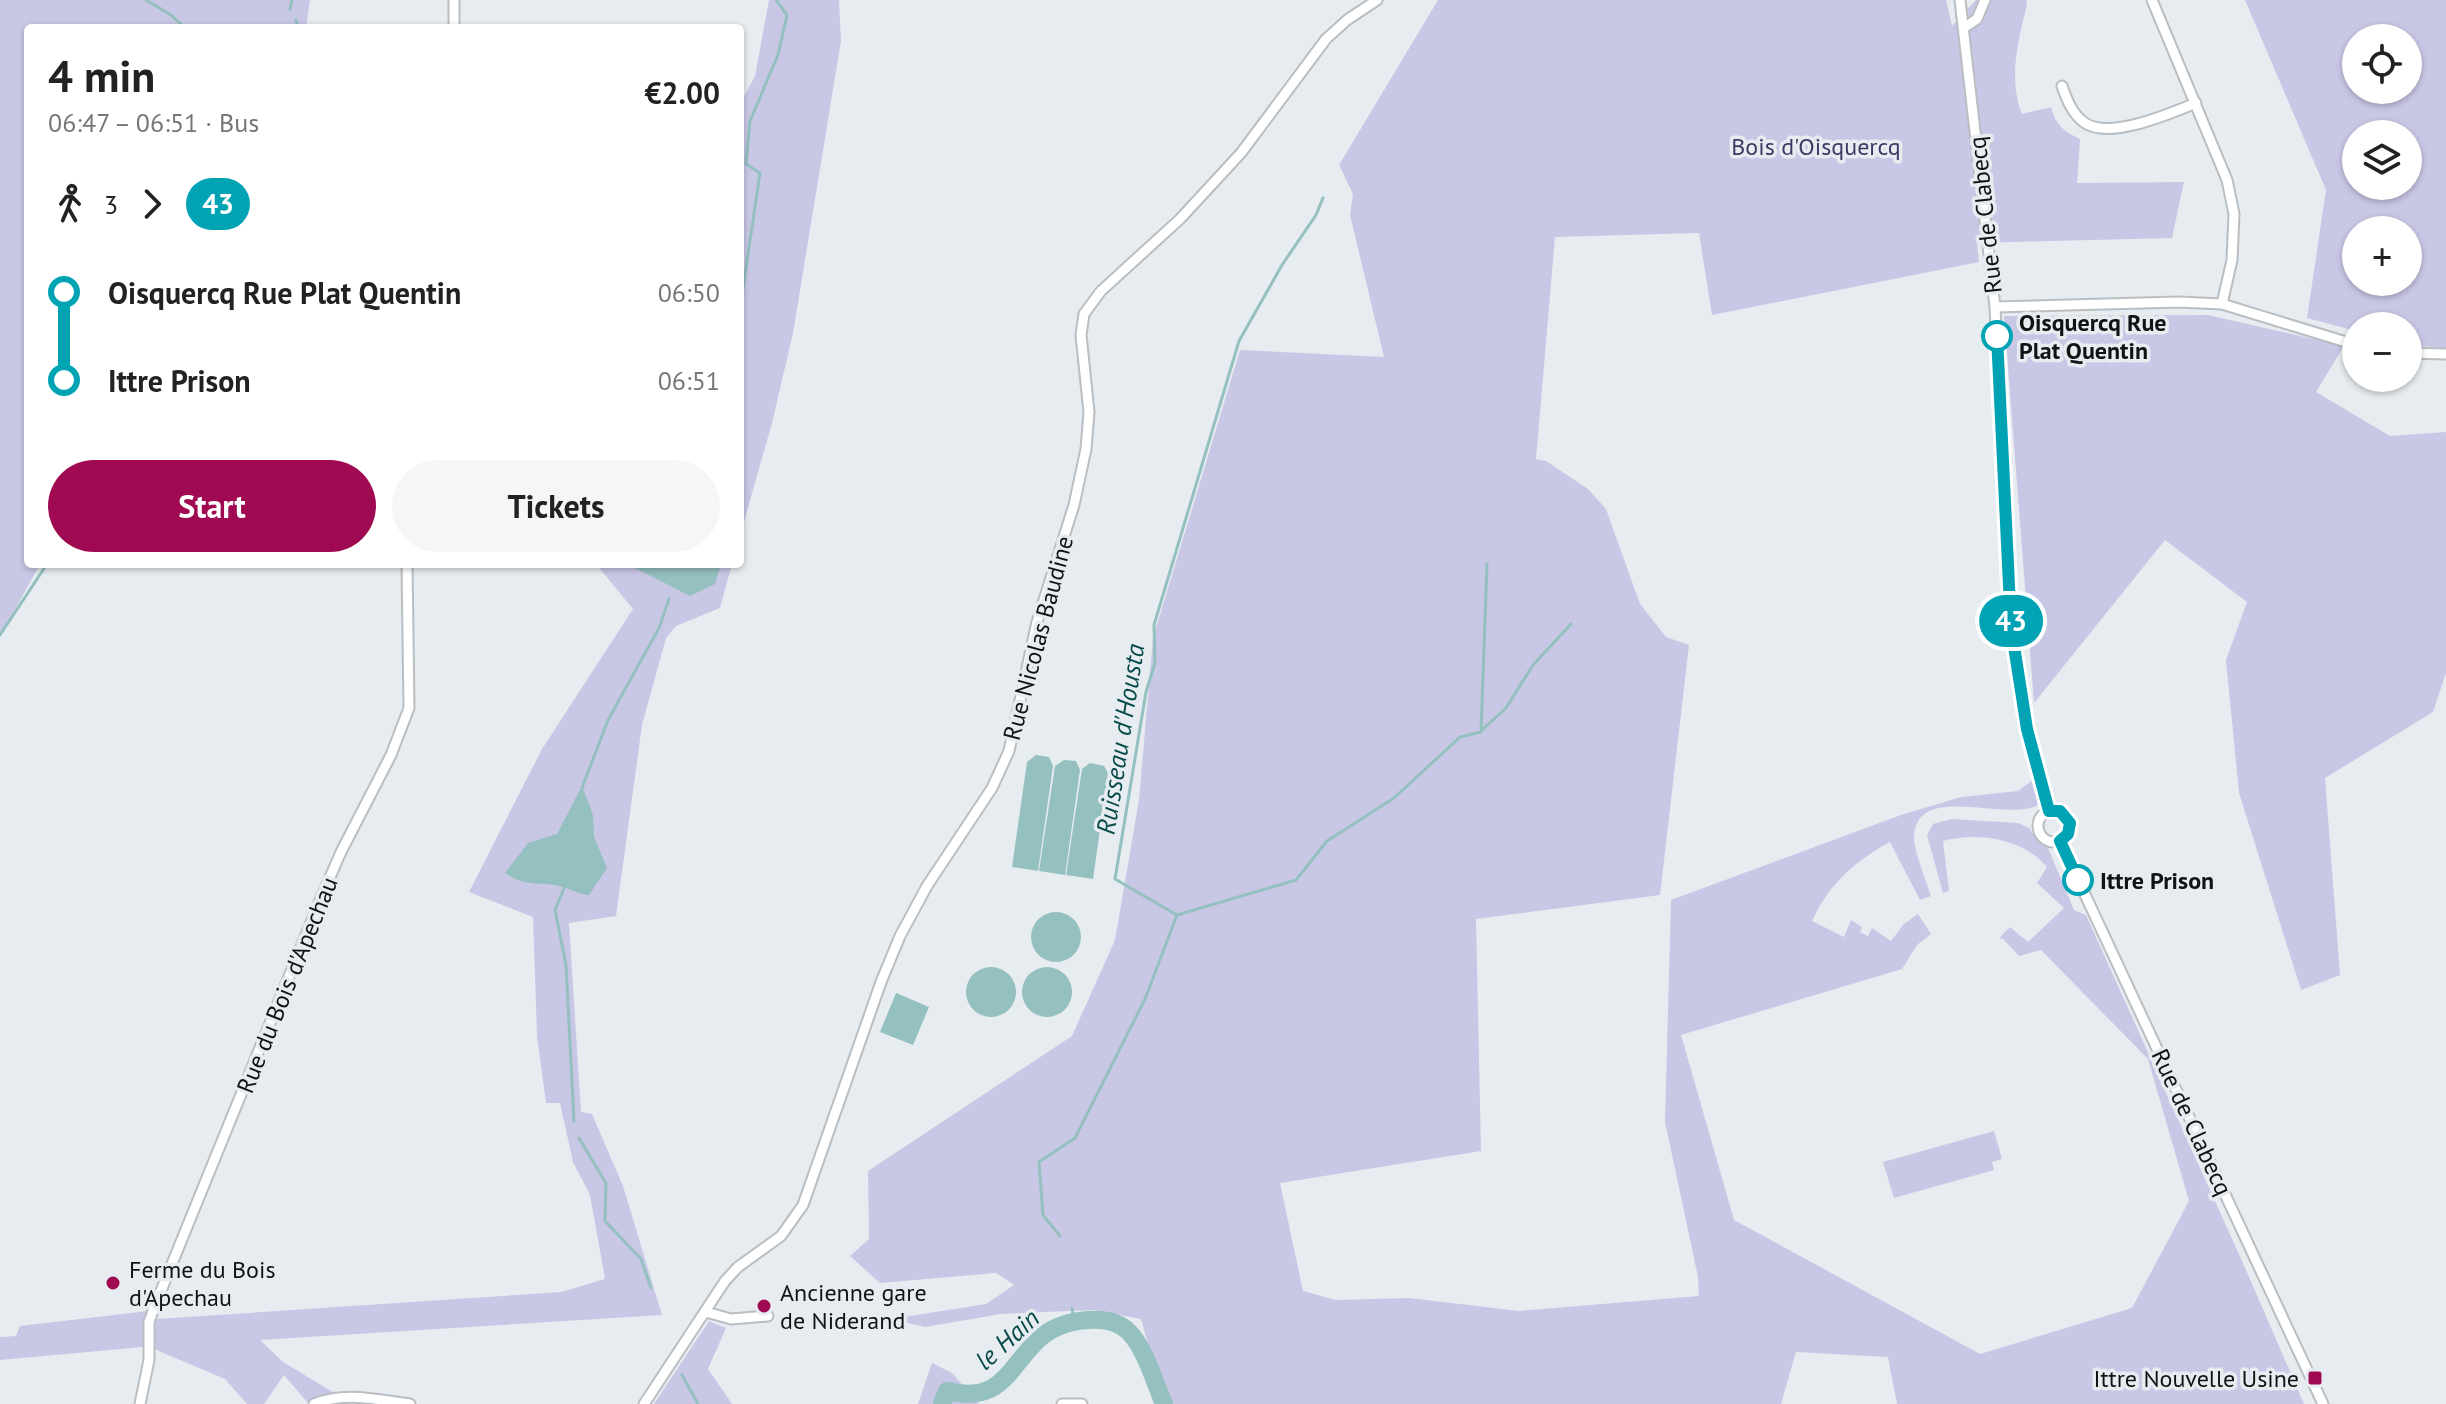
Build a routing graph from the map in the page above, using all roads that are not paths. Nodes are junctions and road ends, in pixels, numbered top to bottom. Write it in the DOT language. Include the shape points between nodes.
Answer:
graph roads {
  1 [pos="454,0"];
  2 [pos="1377,0"];
  3 [pos="1960,0"];
  4 [pos="1985,0"];
  5 [pos="2152,0"];
  6 [pos="454,24"];
  7 [pos="1965,27"];
  8 [pos="2062,86"];
  9 [pos="2196,103"];
  10 [pos="2222,304"];
  11 [pos="1995,307"];
  12 [pos="2342,341"];
  13 [pos="2422,353"];
  14 [pos="2446,354"];
  15 [pos="407,568"];
  16 [pos="2049,811"];
  17 [pos="2060,841"];
  18 [pos="706,1312"];
  19 [pos="768,1316"];
  20 [pos="140,1404"];
  21 [pos="314,1404"];
  22 [pos="410,1404"];
  23 [pos="644,1404"];
  24 [pos="1062,1404"];
  25 [pos="1082,1404"];
  26 [pos="2323,1404"];
  1 -- 6 [label="street"];
  2 -- 18 [label="street, Rue Nicolas Baudine" via="1326,39 1241,153 1084,314 1086,449 1037,622 1009,751 992,788 900,936 803,1205 781,1236 732,1272"];
  3 -- 7 [label="street, Rue de Clabecq"];
  4 -- 7 [label="street" via="1977,19"];
  5 -- 9 [label="street"];
  7 -- 11 [label="street, Rue de Clabecq"];
  8 -- 9 [label="street" via="2070,107 2094,127 2149,121"];
  9 -- 10 [label="street" via="2227,180 2234,214 2232,260"];
  10 -- 11 [label="street"];
  10 -- 12 [label="street"];
  11 -- 16 [label="street, Rue de Clabecq" via="2011,627 2022,705"];
  13 -- 14 [label="street"];
  15 -- 20 [label="street, Rue du Bois d'Apechau" via="411,684 402,730 323,893 154,1308"];
  16 -- 17 [label="street, Rue de Clabecq" via="2060,811 2070,823"];
  16 -- 17 [label="street, Rue de Clabecq" via="2039,821 2039,833 2048,841"];
  17 -- 26 [label="street, Rue de Clabecq"];
  18 -- 19 [label="street" via="731,1319"];
  18 -- 23 [label="street, Rue Nicolas Baudine"];
  21 -- 22 [label="street" via="346,1397"];
  24 -- 25 [label="street"];
}
